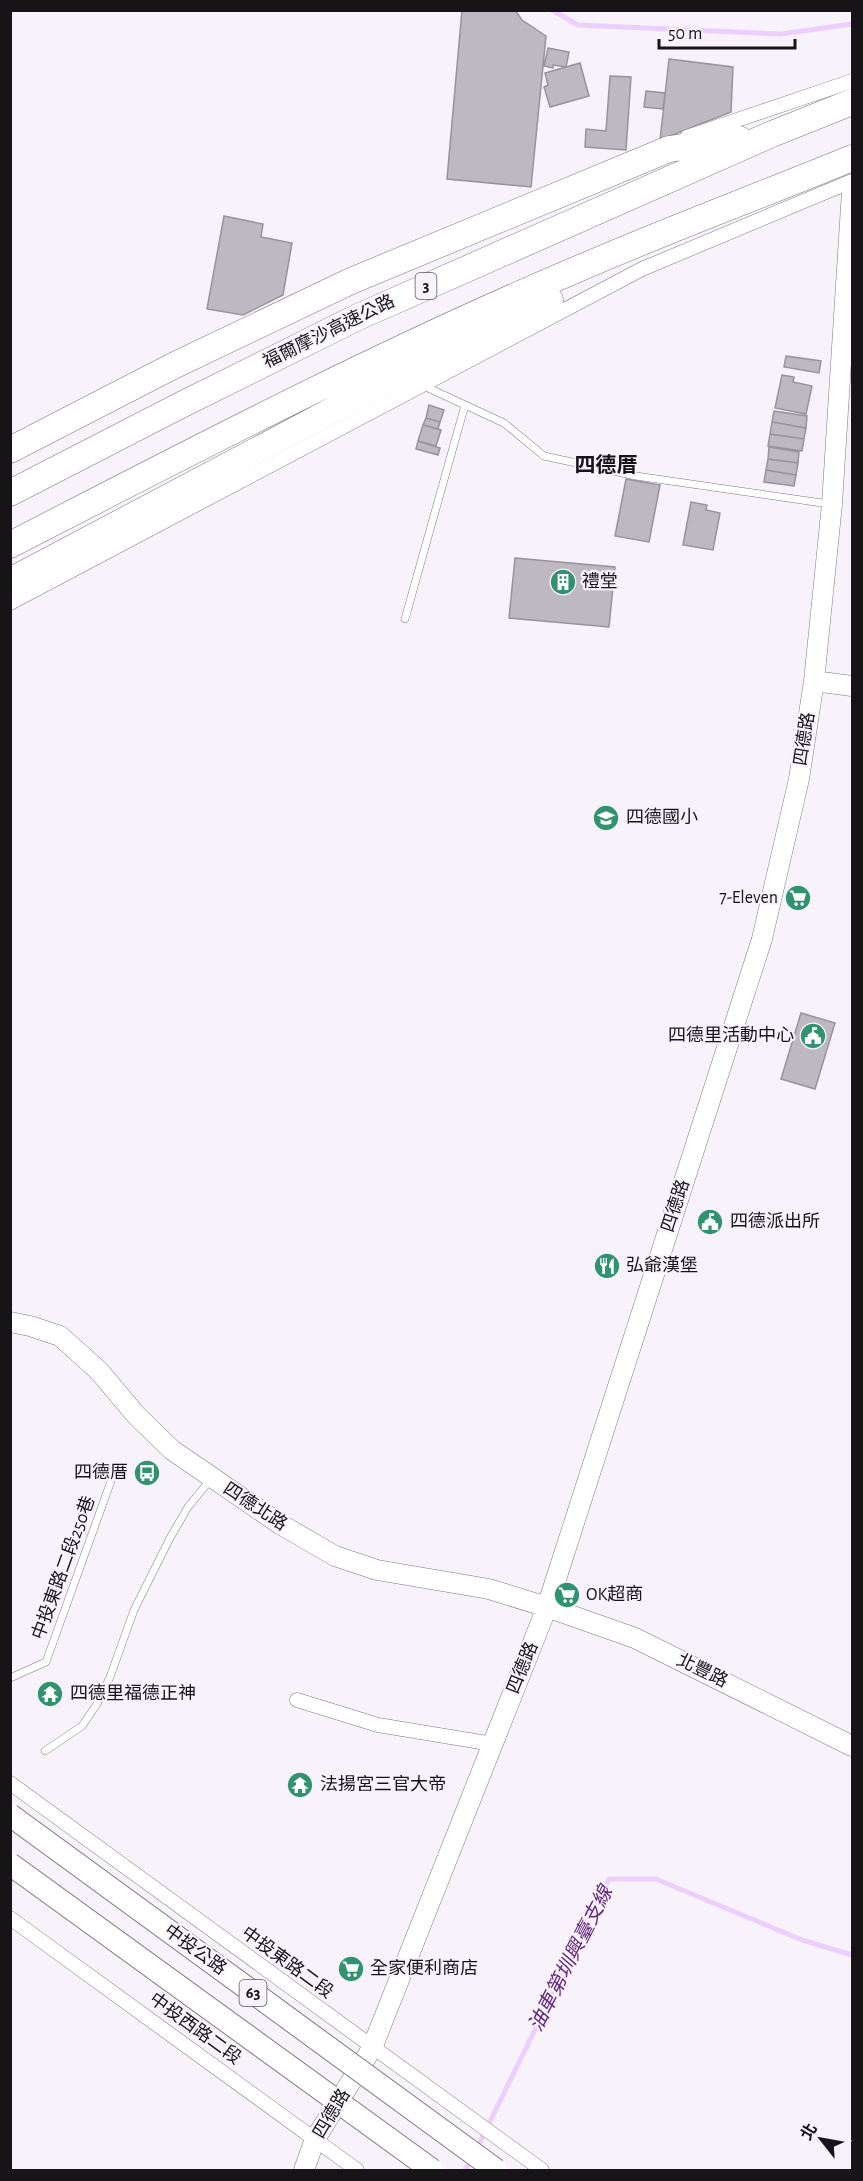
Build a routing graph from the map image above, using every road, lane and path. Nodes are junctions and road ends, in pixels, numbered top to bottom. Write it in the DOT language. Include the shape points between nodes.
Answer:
graph roads {
  1 [pos="852,81"];
  2 [pos="852,102"];
  3 [pos="772,134"];
  4 [pos="852,158"];
  5 [pos="852,181"];
  6 [pos="783,187"];
  7 [pos="852,191"];
  8 [pos="422,385"];
  9 [pos="465,405"];
  10 [pos="10,440"];
  11 [pos="10,450"];
  12 [pos="10,494"];
  13 [pos="832,504"];
  14 [pos="10,544"];
  15 [pos="10,581"];
  16 [pos="10,603"];
  17 [pos="405,619"];
  18 [pos="814,681"];
  19 [pos="852,686"];
  20 [pos="10,1322"];
  21 [pos="212,1478"];
  22 [pos="111,1481"];
  23 [pos="547,1607"];
  24 [pos="10,1678"];
  25 [pos="297,1700"];
  26 [pos="493,1744"];
  27 [pos="852,1746"];
  28 [pos="45,1751"];
  29 [pos="10,1783"];
  30 [pos="10,1815"];
  31 [pos="10,1864"];
  32 [pos="10,1918"];
  33 [pos="372,2048"];
  34 [pos="315,2139"];
  35 [pos="304,2170"];
  36 [pos="357,2170"];
  37 [pos="432,2170"];
  38 [pos="496,2170"];
  39 [pos="542,2170"];
  1 -- 10 [label="street" via="661,145 228,326"];
  2 -- 3 [label="highway, 福爾摩沙高速公路 / 3"];
  3 -- 11 [label="highway" via="669,149 351,281"];
  3 -- 12 [label="highway, 福爾摩沙高速公路 / 3" via="358,317"];
  4 -- 6 [label="highway"];
  5 -- 8 [label="street" via="642,269"];
  6 -- 14 [label="highway" via="580,268 374,362"];
  6 -- 15 [label="highway" via="646,258 585,282 386,382"];
  7 -- 13 [label="main road, 四德路"];
  8 -- 9 [label="lane"];
  8 -- 16 [label="street"];
  9 -- 13 [label="lane" via="504,423 544,456 636,476"];
  9 -- 17 [label="lane"];
  13 -- 18 [label="main road, 四德路"];
  18 -- 19 [label="main road"];
  18 -- 23 [label="main road, 四德路" via="799,779 762,939"];
  20 -- 21 [label="main road, 四德北路" via="60,1336 99,1371 172,1450"];
  21 -- 23 [label="main road, 四德北路" via="335,1556 377,1570 489,1589"];
  21 -- 28 [label="lane" via="188,1507 170,1538 134,1610 97,1704 82,1726"];
  22 -- 24 [label="lane, 中投東路二段250巷" via="46,1662"];
  23 -- 26 [label="main road, 四德路"];
  23 -- 27 [label="main road, 北豐路" via="635,1638"];
  25 -- 26 [label="street" via="378,1725"];
  26 -- 33 [label="main road, 四德路"];
  29 -- 33 [label="street, 中投東路二段"];
  30 -- 38 [label="main road, 中投公路 / 63, bridge"];
  31 -- 37 [label="main road, 63, bridge"];
  32 -- 34 [label="street, 中投西路二段"];
  33 -- 34 [label="main road, 四德路"];
  33 -- 39 [label="street, 中投東路二段"];
  34 -- 35 [label="main road, 四德路"];
  34 -- 36 [label="street, 中投西路二段"];
}
